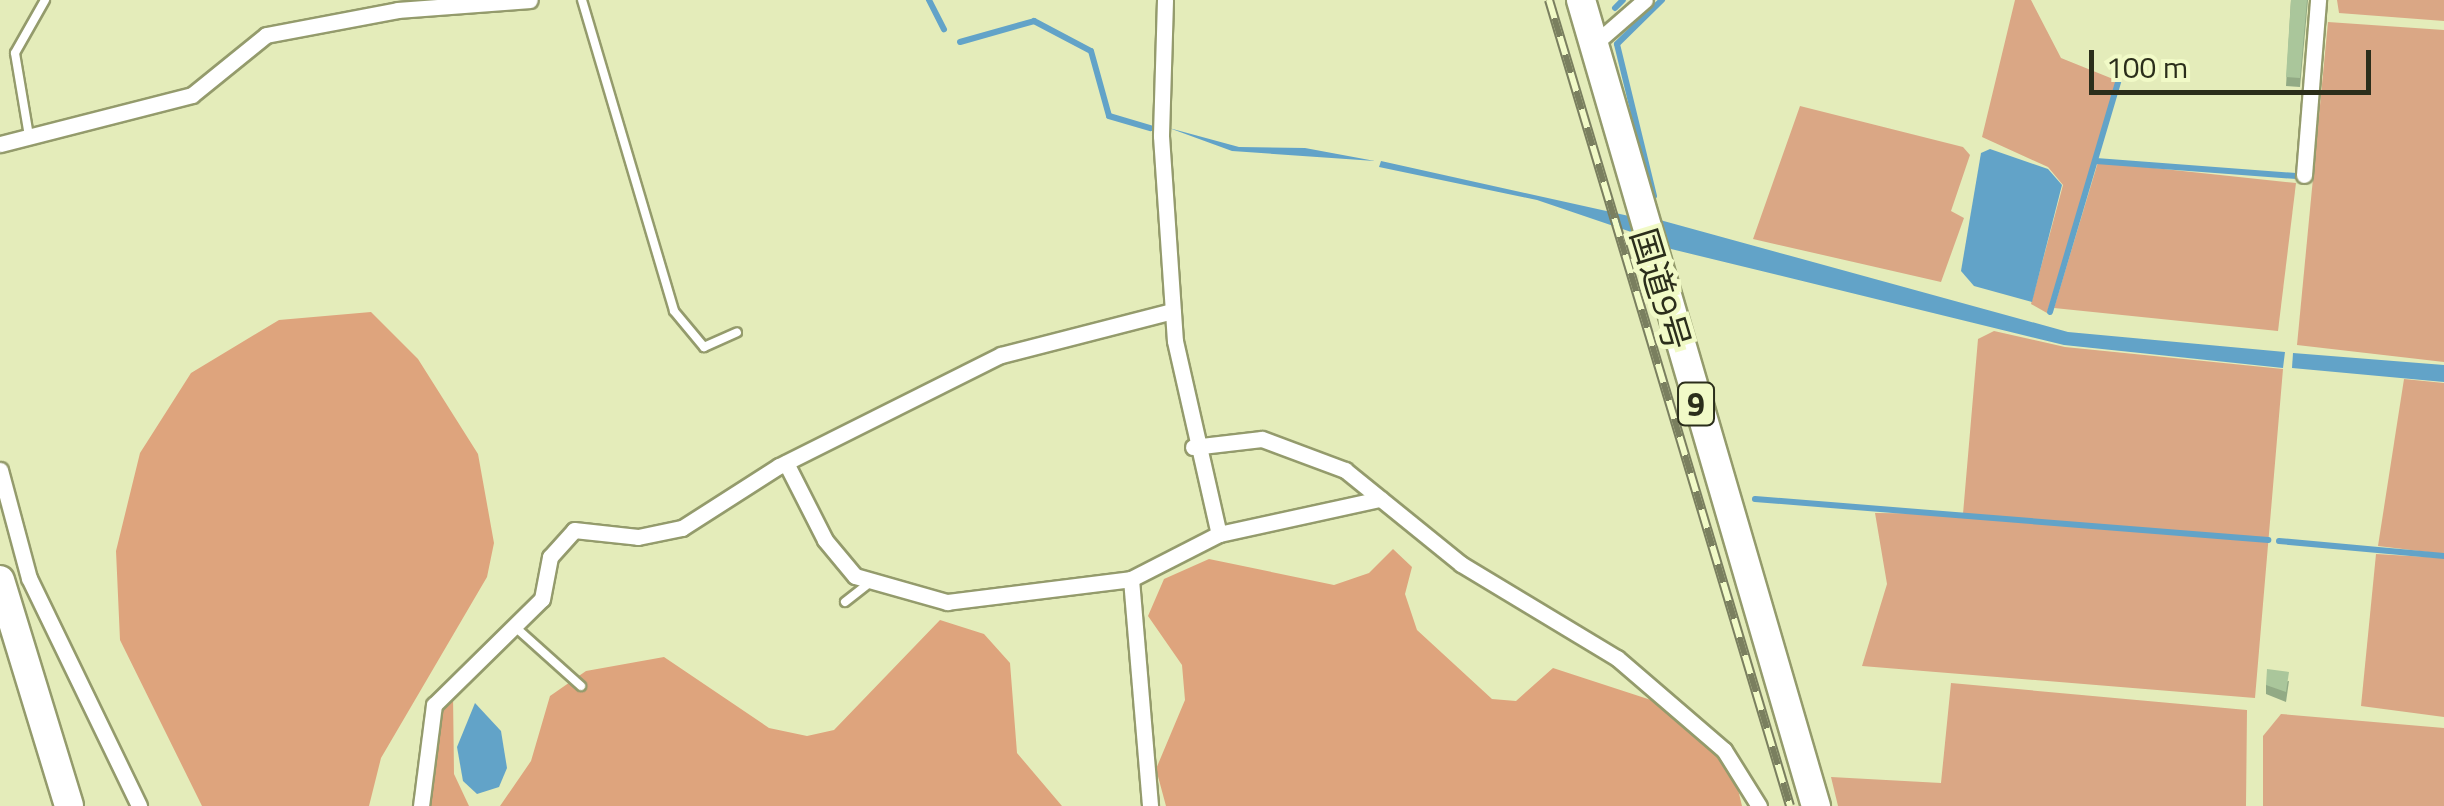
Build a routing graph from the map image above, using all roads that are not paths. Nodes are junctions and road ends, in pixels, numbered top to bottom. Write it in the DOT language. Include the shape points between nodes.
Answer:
graph roads {
  1 [pos="45,0"];
  2 [pos="530,0"];
  3 [pos="582,0"];
  4 [pos="1165,0"];
  5 [pos="1581,0"];
  6 [pos="1645,0"];
  7 [pos="2318,0"];
  8 [pos="1592,46"];
  9 [pos="29,136"];
  10 [pos="0,144"];
  11 [pos="2304,174"];
  12 [pos="1172,311"];
  13 [pos="737,332"];
  14 [pos="1193,447"];
  15 [pos="786,463"];
  16 [pos="0,470"];
  17 [pos="1380,499"];
  18 [pos="1219,534"];
  19 [pos="1130,579"];
  20 [pos="0,580"];
  21 [pos="867,584"];
  22 [pos="845,602"];
  23 [pos="514,626"];
  24 [pos="582,686"];
  25 [pos="69,806"];
  26 [pos="139,806"];
  27 [pos="421,806"];
  28 [pos="1150,806"];
  29 [pos="1759,806"];
  30 [pos="1816,806"];
  1 -- 9 [label="lane" via="14,63"];
  2 -- 9 [label="street" via="398,10 266,35 192,96"];
  3 -- 13 [label="lane" via="674,311 704,347"];
  4 -- 12 [label="street"];
  5 -- 8 [label="highway, 国道9号 / 9"];
  6 -- 8 [label="street"];
  7 -- 11 [label="street"];
  8 -- 30 [label="highway, 国道9号 / 9"];
  9 -- 10 [label="street"];
  12 -- 14 [label="street"];
  12 -- 15 [label="street" via="1013,350"];
  14 -- 17 [label="street" via="1284,443 1345,470"];
  14 -- 18 [label="street"];
  15 -- 21 [label="street" via="825,540"];
  15 -- 23 [label="street" via="682,528 638,537 574,530 550,558 542,599"];
  16 -- 26 [label="street" via="30,578"];
  17 -- 18 [label="street"];
  17 -- 29 [label="street" via="1496,588 1616,658 1724,750"];
  18 -- 19 [label="street"];
  19 -- 21 [label="street" via="970,602"];
  19 -- 28 [label="street"];
  20 -- 25 [label="highway"];
  21 -- 22 [label="lane"];
  23 -- 24 [label="lane"];
  23 -- 27 [label="street" via="434,705"];
}
